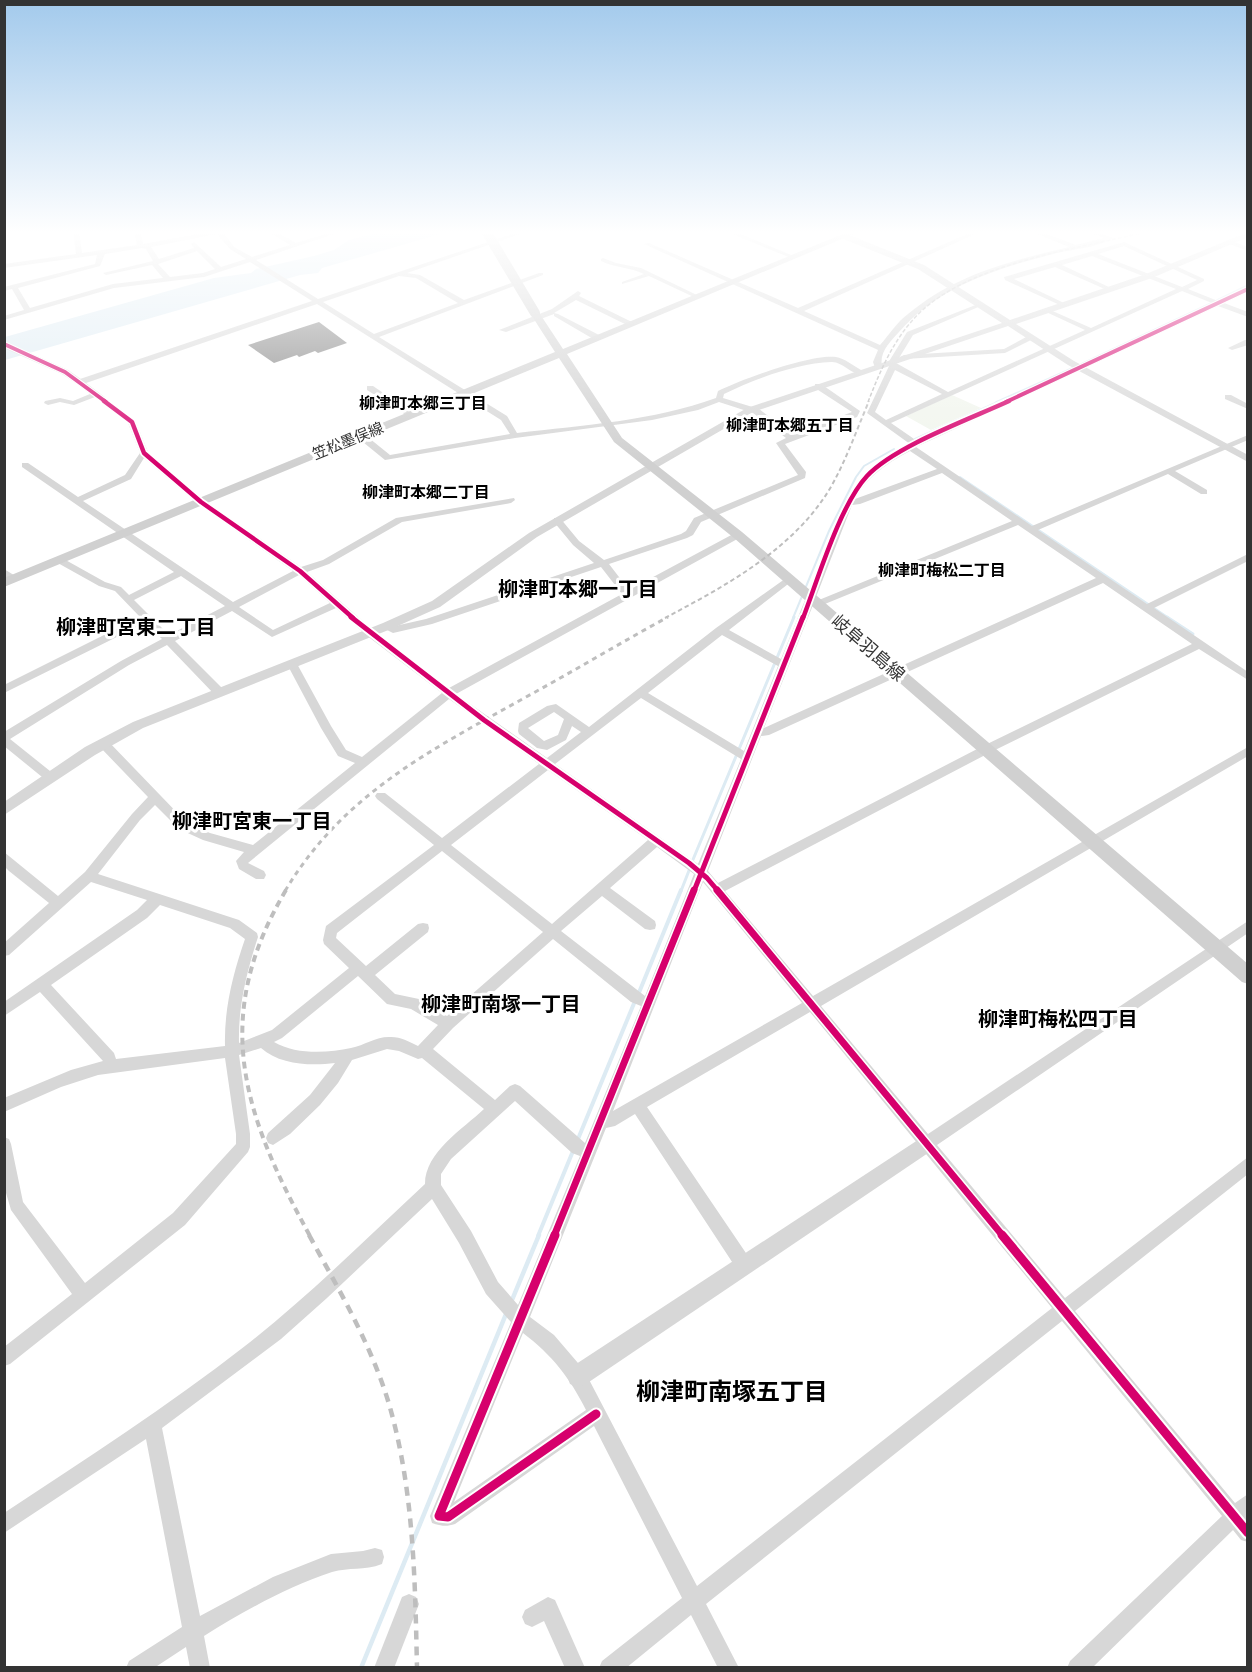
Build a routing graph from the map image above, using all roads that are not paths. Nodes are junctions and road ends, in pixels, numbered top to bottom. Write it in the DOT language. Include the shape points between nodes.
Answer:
graph roads {
  1 [pos="35,309"];
  2 [pos="294,309"];
  3 [pos="329,309"];
  4 [pos="447,309"];
  5 [pos="532,309"];
  6 [pos="556,309"];
  7 [pos="604,309"];
  8 [pos="669,309"];
  9 [pos="793,309"];
  10 [pos="803,309"];
  11 [pos="920,309"];
  12 [pos="970,309"];
  13 [pos="986,309"];
  14 [pos="1135,309"];
  15 [pos="1206,309"];
  16 [pos="1232,309"];
  17 [pos="1245,309"];
  18 [pos="1046,310"];
  19 [pos="28,311"];
  20 [pos="798,311"];
  21 [pos="1238,312"];
  22 [pos="536,315"];
  23 [pos="556,315"];
  24 [pos="1248,315"];
  25 [pos="4,318"];
  26 [pos="1007,322"];
  27 [pos="632,324"];
  28 [pos="503,330"];
  29 [pos="1089,330"];
  30 [pos="372,337"];
  31 [pos="598,338"];
  32 [pos="1031,338"];
  33 [pos="1248,342"];
  34 [pos="4,344"];
  35 [pos="881,348"];
  36 [pos="1047,348"];
  37 [pos="1232,348"];
  38 [pos="560,354"];
  39 [pos="896,361"];
  40 [pos="878,366"];
  41 [pos="1079,368"];
  42 [pos="858,372"];
  43 [pos="80,382"];
  44 [pos="818,386"];
  45 [pos="370,388"];
  46 [pos="464,393"];
  47 [pos="947,394"];
  48 [pos="94,395"];
  49 [pos="1228,397"];
  50 [pos="719,399"];
  51 [pos="48,403"];
  52 [pos="1248,407"];
  53 [pos="750,410"];
  54 [pos="412,415"];
  55 [pos="887,422"];
  56 [pos="607,423"];
  57 [pos="361,436"];
  58 [pos="515,436"];
  59 [pos="1248,437"];
  60 [pos="791,438"];
  61 [pos="913,445"];
  62 [pos="1224,447"];
  63 [pos="144,453"];
  64 [pos="1248,459"];
  65 [pos="25,465"];
  66 [pos="650,466"];
  67 [pos="942,470"];
  68 [pos="1168,471"];
  69 [pos="1204,492"];
  70 [pos="78,500"];
  71 [pos="511,500"];
  72 [pos="201,502"];
  73 [pos="849,502"];
  74 [pos="712,513"];
  75 [pos="557,520"];
  76 [pos="1019,522"];
  77 [pos="1031,530"];
  78 [pos="124,533"];
  79 [pos="738,535"];
  80 [pos="1248,557"];
  81 [pos="59,560"];
  82 [pos="601,562"];
  83 [pos="300,571"];
  84 [pos="181,572"];
  85 [pos="8,578"];
  86 [pos="789,579"];
  87 [pos="1103,579"];
  88 [pos="628,595"];
  89 [pos="129,599"];
  90 [pos="814,601"];
  91 [pos="337,604"];
  92 [pos="231,607"];
  93 [pos="1146,608"];
  94 [pos="147,618"];
  95 [pos="387,626"];
  96 [pos="720,630"];
  97 [pos="370,633"];
  98 [pos="170,639"];
  99 [pos="1198,645"];
  100 [pos="292,664"];
  101 [pos="784,664"];
  102 [pos="896,672"];
  103 [pos="1248,677"];
  104 [pos="4,690"];
  105 [pos="219,692"];
  106 [pos="639,692"];
  107 [pos="449,693"];
  108 [pos="570,718"];
  109 [pos="588,732"];
  110 [pos="757,732"];
  111 [pos="4,738"];
  112 [pos="103,743"];
  113 [pos="985,750"];
  114 [pos="1248,751"];
  115 [pos="747,756"];
  116 [pos="364,763"];
  117 [pos="546,763"];
  118 [pos="51,778"];
  119 [pos="381,796"];
  120 [pos="156,797"];
  121 [pos="6,807"];
  122 [pos="656,840"];
  123 [pos="1091,841"];
  124 [pos="441,844"];
  125 [pos="256,850"];
  126 [pos="4,857"];
  127 [pos="9,870"];
  128 [pos="700,872"];
  129 [pos="260,875"];
  130 [pos="89,876"];
  131 [pos="601,888"];
  132 [pos="717,889"];
  133 [pos="156,899"];
  134 [pos="58,903"];
  135 [pos="650,925"];
  136 [pos="1248,926"];
  137 [pos="423,928"];
  138 [pos="552,932"];
  139 [pos="1214,948"];
  140 [pos="4,951"];
  141 [pos="362,971"];
  142 [pos="1248,976"];
  143 [pos="42,985"];
  144 [pos="648,1003"];
  145 [pos="811,1004"];
  146 [pos="4,1010"];
  147 [pos="448,1024"];
  148 [pos="263,1041"];
  149 [pos="423,1050"];
  150 [pos="230,1052"];
  151 [pos="348,1054"];
  152 [pos="112,1066"];
  153 [pos="4,1105"];
  154 [pos="637,1105"];
  155 [pos="495,1109"];
  156 [pos="602,1121"];
  157 [pos="273,1137"];
  158 [pos="927,1143"];
  159 [pos="4,1144"];
  160 [pos="589,1152"];
  161 [pos="1248,1164"];
  162 [pos="433,1187"];
  163 [pos="744,1265"];
  164 [pos="84,1296"];
  165 [pos="1064,1308"];
  166 [pos="520,1320"];
  167 [pos="4,1358"];
  168 [pos="578,1376"];
  169 [pos="596,1414"];
  170 [pos="152,1424"];
  171 [pos="1241,1509"];
  172 [pos="4,1524"];
  173 [pos="1248,1533"];
  174 [pos="375,1557"];
  175 [pos="694,1601"];
  176 [pos="409,1604"];
  177 [pos="532,1617"];
  178 [pos="192,1630"];
  179 [pos="136,1668"];
  180 [pos="200,1668"];
  181 [pos="384,1668"];
  182 [pos="574,1668"];
  183 [pos="609,1668"];
  184 [pos="729,1668"];
  185 [pos="1077,1668"];
  1 -- 19 [label="street"];
  2 -- 43 [label="street"];
  3 -- 30 [label="street"];
  4 -- 30 [label="street"];
  5 -- 22 [label="main road, 岐阜羽島線, bridge"];
  6 -- 22 [label="street"];
  7 -- 27 [label="street"];
  8 -- 27 [label="main road, 笠松墨俣線"];
  9 -- 20 [label="street"];
  10 -- 20 [label="street"];
  11 -- 35 [label="street" via="909,316"];
  12 -- 39 [label="street" via="910,334"];
  13 -- 26 [label="street"];
  14 -- 29 [label="street"];
  15 -- 41 [label="street"];
  16 -- 21 [label="street"];
  17 -- 21 [label="street"];
  18 -- 26 [label="street"];
  18 -- 29 [label="street"];
  19 -- 25 [label="street"];
  20 -- 35 [label="street"];
  21 -- 24 [label="street"];
  22 -- 28 [label="street"];
  22 -- 38 [label="main road, 岐阜羽島線"];
  23 -- 31 [label="street"];
  26 -- 32 [label="street"];
  26 -- 39 [label="street"];
  27 -- 31 [label="main road, 笠松墨俣線"];
  29 -- 36 [label="street"];
  30 -- 46 [label="street"];
  31 -- 38 [label="main road, 笠松墨俣線"];
  32 -- 36 [label="street"];
  32 -- 39 [label="street" via="1005,351"];
  33 -- 37 [label="street"];
  34 -- 43 [label="street"];
  35 -- 40 [label="street"];
  36 -- 41 [label="street"];
  36 -- 47 [label="street"];
  38 -- 46 [label="main road, 笠松墨俣線"];
  38 -- 56 [label="main road, 岐阜羽島線"];
  39 -- 40 [label="street"];
  39 -- 47 [label="street"];
  39 -- 55 [label="street" via="871,413"];
  40 -- 42 [label="street"];
  41 -- 61 [label="street"];
  41 -- 62 [label="street"];
  42 -- 44 [label="street"];
  42 -- 50 [label="street" via="836,359 803,363 738,384 721,393"];
  43 -- 48 [label="street"];
  44 -- 53 [label="street"];
  44 -- 60 [label="street" via="856,411 854,415"];
  45 -- 54 [label="street"];
  46 -- 54 [label="main road, 笠松墨俣線"];
  46 -- 58 [label="street" via="504,418"];
  47 -- 55 [label="street"];
  48 -- 51 [label="street" via="71,403"];
  48 -- 63 [label="street" via="132,422"];
  49 -- 52 [label="street"];
  50 -- 53 [label="street"];
  50 -- 56 [label="street" via="673,414"];
  53 -- 60 [label="street"];
  53 -- 66 [label="street"];
  54 -- 57 [label="main road, 笠松墨俣線"];
  55 -- 61 [label="street"];
  56 -- 58 [label="street"];
  56 -- 66 [label="main road, 岐阜羽島線" via="618,440"];
  57 -- 58 [label="street" via="388,458"];
  57 -- 72 [label="main road, 笠松墨俣線"];
  59 -- 62 [label="street"];
  60 -- 74 [label="street" via="780,443 802,476"];
  61 -- 67 [label="street"];
  61 -- 73 [label="street" via="878,464"];
  62 -- 64 [label="street"];
  62 -- 68 [label="street"];
  63 -- 70 [label="street" via="128,477"];
  63 -- 72 [label="street"];
  65 -- 70 [label="street"];
  66 -- 74 [label="main road, 岐阜羽島線"];
  66 -- 75 [label="street"];
  67 -- 73 [label="street"];
  67 -- 76 [label="street"];
  68 -- 69 [label="street"];
  68 -- 77 [label="street"];
  70 -- 78 [label="street"];
  71 -- 83 [label="street" via="399,519 326,562"];
  72 -- 78 [label="main road, 笠松墨俣線"];
  72 -- 83 [label="street"];
  73 -- 90 [label="street"];
  74 -- 79 [label="main road, 岐阜羽島線"];
  74 -- 82 [label="street" via="697,520 684,536"];
  75 -- 82 [label="street" via="576,543"];
  75 -- 95 [label="street" via="455,592"];
  76 -- 77 [label="street"];
  76 -- 90 [label="street"];
  77 -- 87 [label="street"];
  78 -- 81 [label="main road, 笠松墨俣線"];
  78 -- 84 [label="street"];
  79 -- 86 [label="main road, 岐阜羽島線"];
  79 -- 88 [label="street"];
  80 -- 93 [label="street"];
  81 -- 85 [label="main road, 笠松墨俣線"];
  81 -- 89 [label="street" via="118,589"];
  82 -- 88 [label="street"];
  82 -- 95 [label="street" via="428,622 393,630"];
  83 -- 91 [label="street"];
  83 -- 92 [label="street"];
  84 -- 89 [label="street"];
  84 -- 92 [label="street"];
  86 -- 90 [label="main road, 岐阜羽島線"];
  86 -- 96 [label="street"];
  87 -- 93 [label="street"];
  87 -- 102 [label="street"];
  88 -- 107 [label="street"];
  89 -- 94 [label="street"];
  90 -- 101 [label="street"];
  90 -- 102 [label="main road, 岐阜羽島線"];
  91 -- 92 [label="street" via="272,634"];
  91 -- 97 [label="street"];
  92 -- 98 [label="street"];
  93 -- 99 [label="street"];
  94 -- 98 [label="street"];
  94 -- 104 [label="street"];
  95 -- 97 [label="street"];
  96 -- 101 [label="street"];
  96 -- 106 [label="street"];
  97 -- 100 [label="street"];
  97 -- 107 [label="street"];
  98 -- 105 [label="street"];
  98 -- 111 [label="street"];
  99 -- 103 [label="street"];
  99 -- 113 [label="street"];
  100 -- 105 [label="street"];
  100 -- 116 [label="street" via="342,753"];
  101 -- 110 [label="street"];
  102 -- 110 [label="street" via="765,732"];
  102 -- 113 [label="main road, 岐阜羽島線"];
  105 -- 112 [label="street"];
  106 -- 109 [label="street"];
  106 -- 115 [label="street"];
  107 -- 116 [label="street"];
  107 -- 117 [label="street"];
  108 -- 109 [label="street"];
  109 -- 117 [label="street"];
  110 -- 115 [label="street"];
  111 -- 118 [label="street"];
  112 -- 118 [label="street"];
  112 -- 120 [label="street"];
  113 -- 123 [label="main road, 岐阜羽島線"];
  113 -- 132 [label="street"];
  114 -- 123 [label="street"];
  115 -- 128 [label="street"];
  116 -- 125 [label="street"];
  117 -- 122 [label="street"];
  117 -- 124 [label="street"];
  118 -- 121 [label="street"];
  119 -- 124 [label="street"];
  120 -- 125 [label="street" via="183,826"];
  120 -- 130 [label="street"];
  122 -- 128 [label="street"];
  122 -- 131 [label="street"];
  123 -- 139 [label="main road, 岐阜羽島線"];
  123 -- 145 [label="street"];
  124 -- 138 [label="street"];
  124 -- 141 [label="street" via="331,930 329,940"];
  125 -- 129 [label="street" via="242,861 243,867"];
  126 -- 127 [label="street"];
  127 -- 134 [label="street"];
  128 -- 132 [label="street"];
  128 -- 144 [label="street"];
  130 -- 133 [label="street"];
  130 -- 134 [label="street"];
  131 -- 135 [label="street"];
  131 -- 138 [label="street"];
  132 -- 145 [label="street"];
  133 -- 143 [label="street" via="142,914"];
  133 -- 150 [label="street" via="234,924 252,937 237,978"];
  134 -- 140 [label="street"];
  136 -- 139 [label="street"];
  137 -- 141 [label="street"];
  138 -- 144 [label="street" via="636,998"];
  138 -- 147 [label="street"];
  139 -- 142 [label="main road, 岐阜羽島線"];
  139 -- 158 [label="street"];
  141 -- 147 [label="street" via="392,1000 414,1004"];
  141 -- 148 [label="street"];
  143 -- 146 [label="street"];
  143 -- 152 [label="street"];
  144 -- 156 [label="street"];
  145 -- 154 [label="street"];
  145 -- 158 [label="street"];
  147 -- 149 [label="street"];
  148 -- 150 [label="street"];
  148 -- 151 [label="street" via="286,1055 318,1058"];
  149 -- 151 [label="street" via="418,1053 401,1044 388,1043"];
  149 -- 155 [label="street"];
  150 -- 152 [label="street"];
  150 -- 164 [label="street" via="243,1147 179,1219"];
  151 -- 157 [label="street" via="334,1080 306,1111"];
  152 -- 153 [label="street" via="77,1073"];
  154 -- 156 [label="street" via="610,1121"];
  154 -- 163 [label="street"];
  155 -- 160 [label="street" via="515,1091 577,1148"];
  155 -- 162 [label="street" via="446,1154 433,1172"];
  156 -- 160 [label="street"];
  158 -- 163 [label="street"];
  158 -- 165 [label="street"];
  159 -- 164 [label="street" via="16,1205"];
  160 -- 166 [label="street"];
  161 -- 165 [label="street"];
  162 -- 166 [label="street" via="492,1288"];
  162 -- 170 [label="street" via="291,1318"];
  163 -- 168 [label="street"];
  164 -- 167 [label="street"];
  165 -- 171 [label="street"];
  165 -- 175 [label="street"];
  166 -- 168 [label="street" via="548,1341"];
  166 -- 169 [label="street" via="439,1516 448,1517"];
  168 -- 169 [label="street"];
  169 -- 175 [label="street"];
  170 -- 172 [label="street"];
  170 -- 178 [label="street"];
  171 -- 173 [label="street"];
  171 -- 185 [label="street"];
  174 -- 178 [label="street" via="362,1562 333,1562"];
  175 -- 183 [label="street"];
  175 -- 184 [label="street"];
  176 -- 181 [label="street"];
  177 -- 182 [label="street" via="548,1607"];
  178 -- 179 [label="street"];
  178 -- 180 [label="street"];
}
